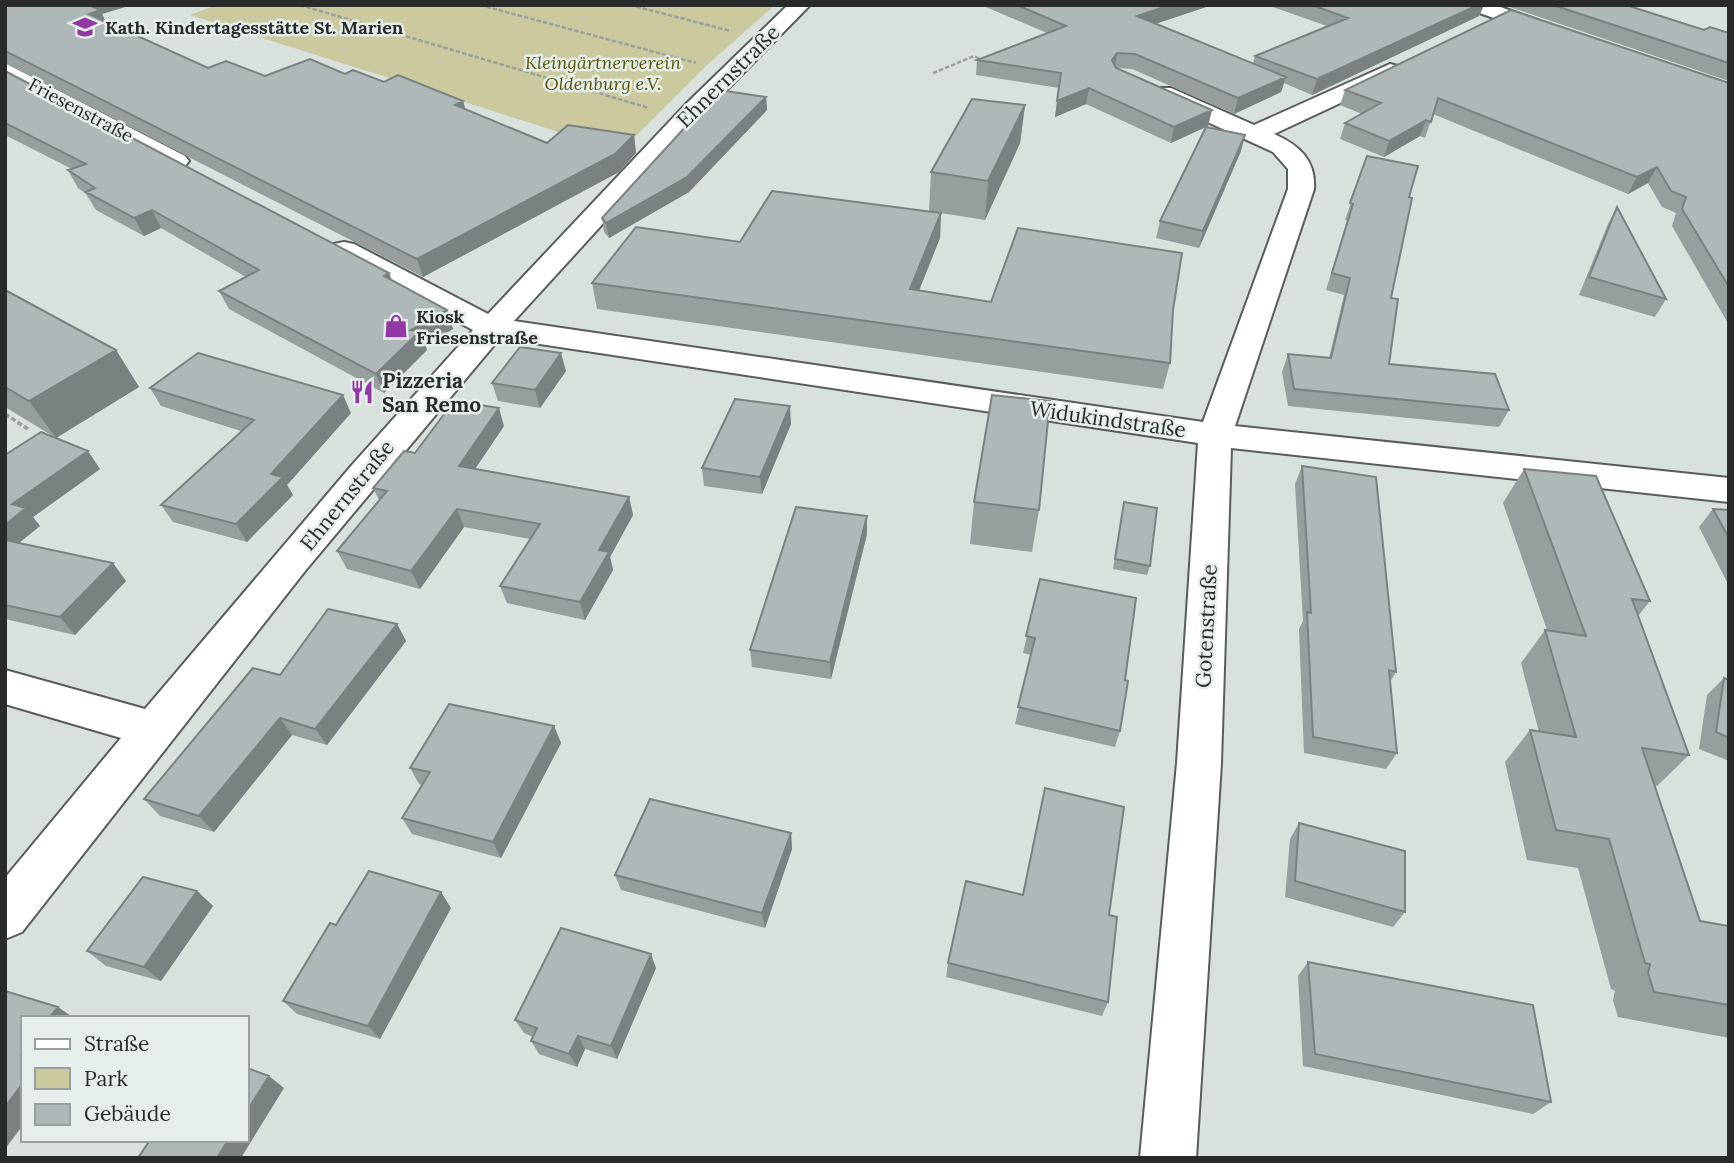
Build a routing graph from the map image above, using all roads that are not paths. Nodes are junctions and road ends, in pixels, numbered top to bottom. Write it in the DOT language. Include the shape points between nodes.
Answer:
graph roads {
  1 [pos="800,5"];
  2 [pos="1477,16"];
  3 [pos="1570,38"];
  4 [pos="1407,62"];
  5 [pos="5,70"];
  6 [pos="1147,86"];
  7 [pos="1255,134"];
  8 [pos="204,176"];
  9 [pos="323,239"];
  10 [pos="490,327"];
  11 [pos="1215,435"];
  12 [pos="1729,490"];
  13 [pos="5,687"];
  14 [pos="154,729"];
  15 [pos="5,916"];
  16 [pos="1168,1158"];
  1 -- 10 [label="street, Ehnernstraße" via="736,63"];
  2 -- 3 [label="street" via="1504,15"];
  4 -- 7 [label="street"];
  5 -- 8 [label="street, Friesenstraße"];
  6 -- 7 [label="street, Gotenstraße"];
  7 -- 11 [label="street, Gotenstraße" via="1299,160 1301,189"];
  9 -- 10 [label="street"];
  10 -- 11 [label="street, Widukindstraße"];
  10 -- 14 [label="street, Ehnernstraße"];
  11 -- 12 [label="street, Widukindstraße"];
  11 -- 16 [label="street, Gotenstraße" via="1198,776"];
  13 -- 14 [label="street"];
  14 -- 15 [label="street, Ehnernstraße"];
}
